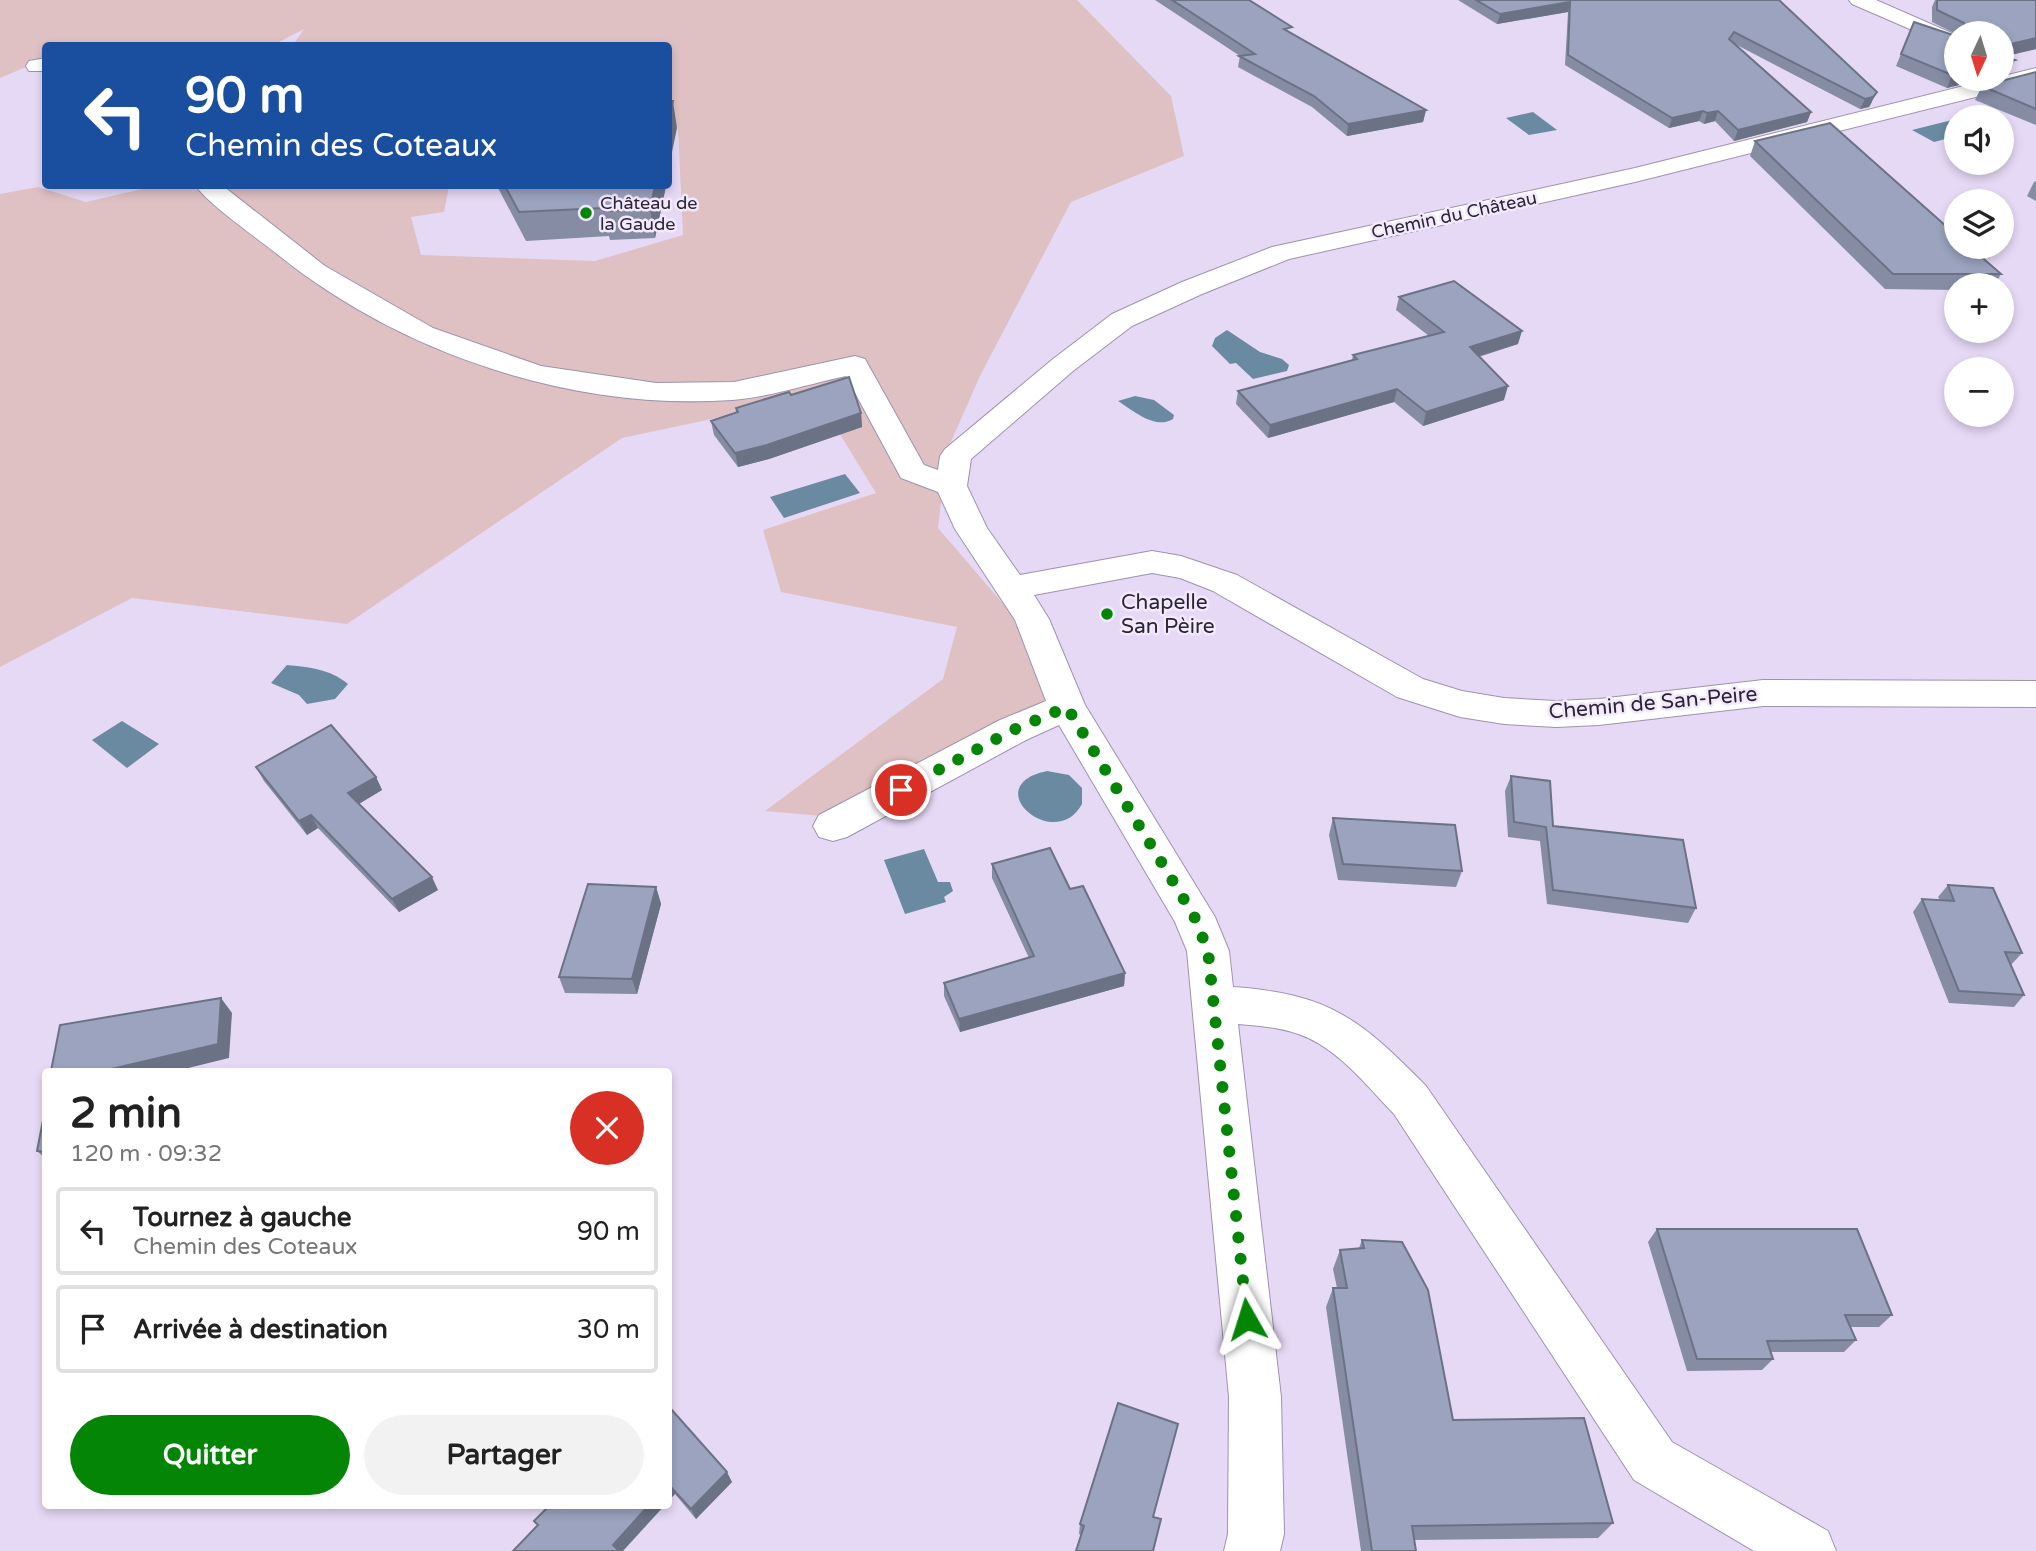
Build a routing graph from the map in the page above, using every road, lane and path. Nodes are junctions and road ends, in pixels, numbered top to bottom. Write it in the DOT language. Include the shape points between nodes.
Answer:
graph roads {
  1 [pos="1859,0"];
  2 [pos="1944,38"];
  3 [pos="2014,68"];
  4 [pos="2034,75"];
  5 [pos="212,189"];
  6 [pos="951,485"];
  7 [pos="1013,588"];
  8 [pos="2036,694"];
  9 [pos="1067,707"];
  10 [pos="834,826"];
  11 [pos="1215,1004"];
  12 [pos="1252,1551"];
  13 [pos="1808,1551"];
  1 -- 2 [label="street"];
  3 -- 4 [label="street"];
  4 -- 6 [label="street, Chemin du Château" via="1635,175 1281,253 1122,320 956,456"];
  5 -- 6 [label="street" via="316,272 423,334 536,374 656,392 734,391 855,365 912,471"];
  6 -- 7 [label="street" via="971,529"];
  7 -- 8 [label="street, Chemin de San-Peire" via="1152,562 1199,570 1410,688 1460,704 1504,711 1599,712 1763,693"];
  7 -- 9 [label="street" via="1032,620"];
  9 -- 10 [label="street" via="1013,730"];
  9 -- 11 [label="street" via="1194,916 1208,951"];
  11 -- 12 [label="street" via="1255,1398 1256,1534"];
  11 -- 13 [label="street" via="1273,1009 1321,1023 1368,1058 1410,1100 1653,1461"];
}
